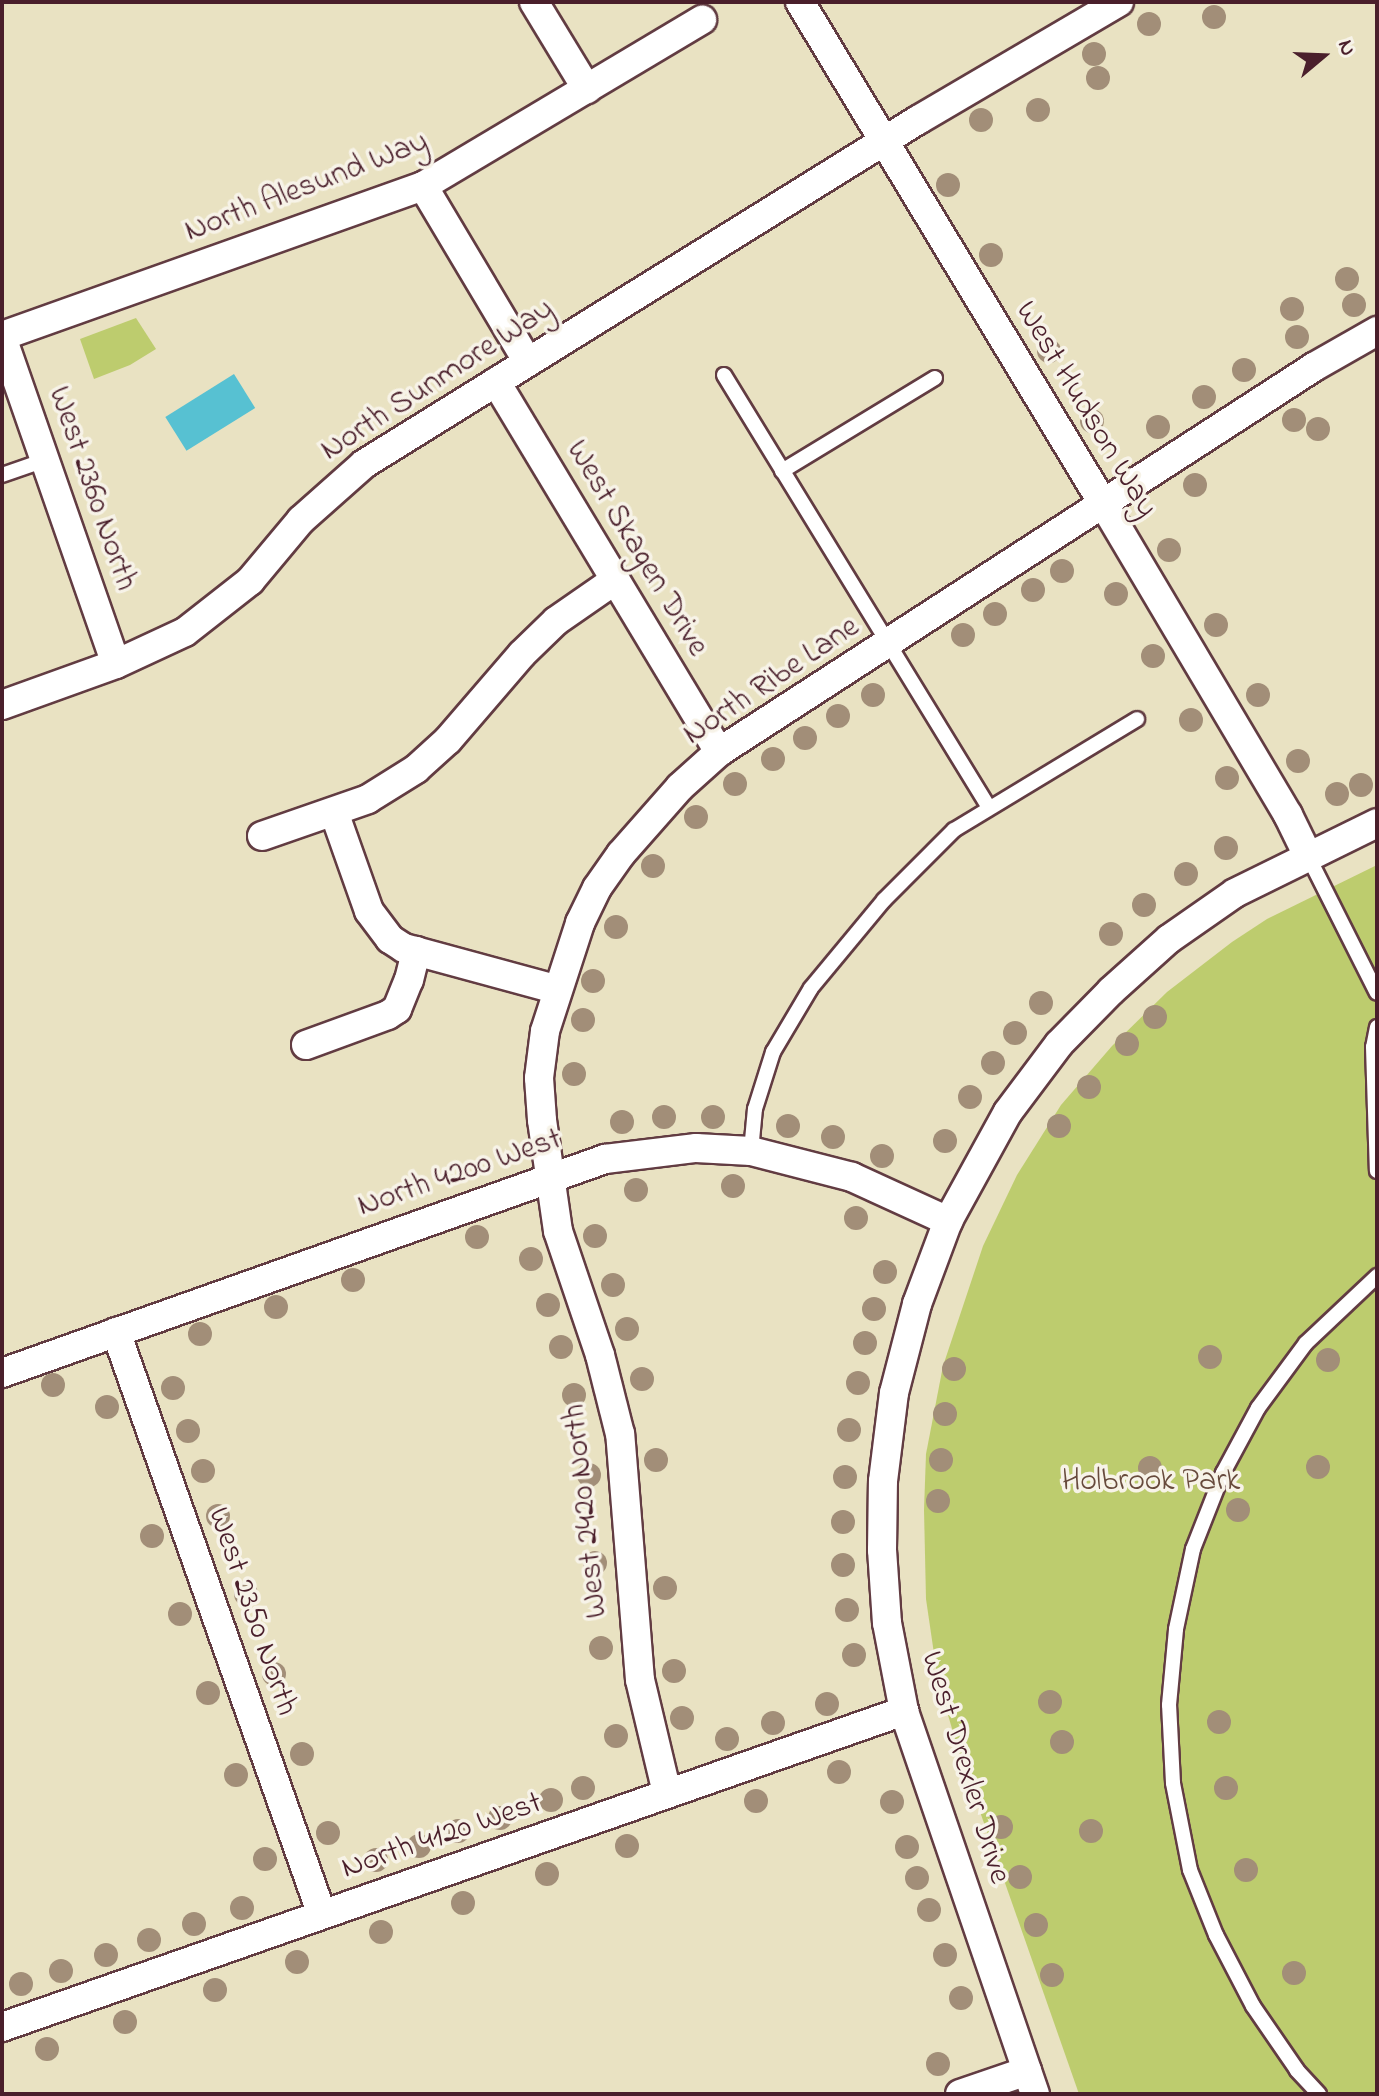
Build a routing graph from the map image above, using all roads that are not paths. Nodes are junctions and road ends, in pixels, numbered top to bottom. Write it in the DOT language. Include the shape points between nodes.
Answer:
graph roads {
  1 [pos="534,2"];
  2 [pos="800,2"];
  3 [pos="1119,2"];
  4 [pos="702,20"];
  5 [pos="587,89"];
  6 [pos="883,141"];
  7 [pos="423,186"];
  8 [pos="1377,331"];
  9 [pos="2,336"];
  10 [pos="528,362"];
  11 [pos="724,375"];
  12 [pos="935,378"];
  13 [pos="496,382"];
  14 [pos="45,460"];
  15 [pos="782,471"];
  16 [pos="2,475"];
  17 [pos="1104,505"];
  18 [pos="615,580"];
  19 [pos="889,645"];
  20 [pos="116,664"];
  21 [pos="2,705"];
  22 [pos="1137,719"];
  23 [pos="719,752"];
  24 [pos="988,806"];
  25 [pos="334,812"];
  26 [pos="1377,823"];
  27 [pos="262,836"];
  28 [pos="1308,856"];
  29 [pos="416,951"];
  30 [pos="555,989"];
  31 [pos="1377,993"];
  32 [pos="1377,1027"];
  33 [pos="306,1045"];
  34 [pos="751,1151"];
  35 [pos="1377,1171"];
  36 [pos="551,1177"];
  37 [pos="948,1221"];
  38 [pos="1377,1276"];
  39 [pos="116,1332"];
  40 [pos="2,1373"];
  41 [pos="904,1711"];
  42 [pos="667,1793"];
  43 [pos="322,1915"];
  44 [pos="2,2027"];
  45 [pos="1031,2082"];
  46 [pos="960,2094"];
  47 [pos="1319,2094"];
  1 -- 5 [label="street"];
  2 -- 6 [label="street, West Hudson Way"];
  3 -- 6 [label="street, North Sunmore Way"];
  4 -- 5 [label="street, North Alesund Way"];
  5 -- 7 [label="street, North Alesund Way"];
  6 -- 10 [label="street, North Sunmore Way"];
  6 -- 17 [label="street, West Hudson Way"];
  7 -- 9 [label="street, North Alesund Way"];
  7 -- 10 [label="street"];
  8 -- 17 [label="street, North Ribe Lane"];
  9 -- 14 [label="street, West 2360 North"];
  10 -- 13 [label="street, North Sunmore Way"];
  11 -- 15 [label="lane"];
  12 -- 15 [label="lane"];
  13 -- 18 [label="street, West Skagen Drive"];
  13 -- 20 [label="street, North Sunmore Way" via="334,487 218,609 185,632"];
  14 -- 16 [label="lane"];
  14 -- 20 [label="street, West 2360 North"];
  15 -- 19 [label="lane"];
  17 -- 19 [label="street, North Ribe Lane"];
  17 -- 28 [label="street, West Hudson Way"];
  18 -- 23 [label="street, West Skagen Drive"];
  18 -- 25 [label="street" via="556,621 416,769 368,799"];
  19 -- 23 [label="street, North Ribe Lane"];
  19 -- 24 [label="lane"];
  20 -- 21 [label="street, North Sunmore Way"];
  22 -- 24 [label="lane"];
  23 -- 30 [label="street, North Ribe Lane" via="646,823 597,888"];
  24 -- 34 [label="lane" via="954,830 884,900 811,988 773,1052 755,1109"];
  25 -- 27 [label="street"];
  25 -- 29 [label="street" via="378,927"];
  26 -- 28 [label="street, West Drexler Drive"];
  28 -- 31 [label="lane"];
  28 -- 37 [label="street, West Drexler Drive" via="1235,893 1169,939 1111,991 1059,1044 1008,1112"];
  29 -- 30 [label="street"];
  29 -- 33 [label="street" via="397,1009"];
  30 -- 36 [label="street, North Ribe Lane" via="539,1078"];
  32 -- 35 [label="lane"];
  34 -- 36 [label="street, North 4200 West" via="696,1148 643,1154 605,1159"];
  34 -- 37 [label="street, North 4200 West" via="852,1177"];
  36 -- 39 [label="street, North 4200 West"];
  36 -- 42 [label="street, West 2420 North" via="558,1231 620,1434 640,1680"];
  37 -- 41 [label="street, West Drexler Drive" via="917,1304 894,1393 883,1481 887,1623"];
  38 -- 47 [label="lane" via="1306,1343 1258,1408 1223,1473 1193,1549 1176,1629 1169,1705 1173,1783 1190,1870 1253,2006"];
  39 -- 40 [label="street, North 4200 West"];
  39 -- 43 [label="street, West 2350 North"];
  41 -- 42 [label="street, North 4120 West"];
  41 -- 45 [label="street, West Drexler Drive"];
  42 -- 43 [label="street, North 4120 West"];
  43 -- 44 [label="street, North 4120 West"];
  45 -- 46 [label="street"];
}
